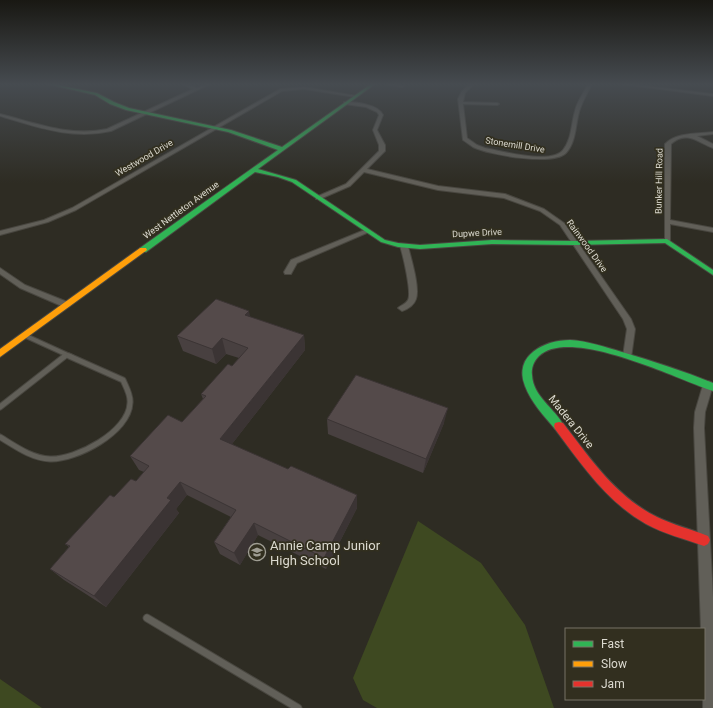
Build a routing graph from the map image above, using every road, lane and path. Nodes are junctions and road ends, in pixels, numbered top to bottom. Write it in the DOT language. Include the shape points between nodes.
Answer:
graph roads {
  1 [pos="8,117"];
  2 [pos="136,117"];
  3 [pos="167,117"];
  4 [pos="233,117"];
  5 [pos="326,117"];
  6 [pos="380,117"];
  7 [pos="462,117"];
  8 [pos="576,117"];
  9 [pos="214,128"];
  10 [pos="713,133"];
  11 [pos="693,136"];
  12 [pos="713,146"];
  13 [pos="281,149"];
  14 [pos="253,170"];
  15 [pos="363,170"];
  16 [pos="318,198"];
  17 [pos="667,221"];
  18 [pos="713,230"];
  19 [pos="366,231"];
  20 [pos="0,233"];
  21 [pos="667,241"];
  22 [pos="575,243"];
  23 [pos="404,246"];
  24 [pos="0,270"];
  25 [pos="288,272"];
  26 [pos="713,273"];
  27 [pos="67,305"];
  28 [pos="402,308"];
  29 [pos="24,336"];
  30 [pos="0,354"];
  31 [pos="66,355"];
  32 [pos="628,356"];
  33 [pos="710,386"];
  34 [pos="0,407"];
  35 [pos="0,437"];
  36 [pos="704,540"];
  37 [pos="147,618"];
  38 [pos="298,708"];
  39 [pos="711,708"];
  1 -- 2 [label="street" via="85,135 109,130"];
  3 -- 9 [label="street"];
  4 -- 9 [label="street, Westwood Drive"];
  5 -- 13 [label="street, West Nettleton Avenue"];
  6 -- 15 [label="street" via="375,130 382,151"];
  7 -- 8 [label="street, Stonemill Drive" via="464,137 472,144 484,149 528,157 554,157 565,151"];
  9 -- 13 [label="street"];
  9 -- 20 [label="street, Westwood Drive" via="74,209"];
  10 -- 11 [label="street, Bunker Hill Road"];
  11 -- 12 [label="street"];
  11 -- 17 [label="street, Bunker Hill Road" via="675,139 668,144"];
  13 -- 14 [label="street, West Nettleton Avenue"];
  14 -- 16 [label="street, Dupwe Drive" via="294,181"];
  14 -- 27 [label="street, West Nettleton Avenue"];
  15 -- 16 [label="street" via="348,185"];
  15 -- 22 [label="street, Rainwood Drive" via="438,188 488,193 516,199 551,215 562,224"];
  16 -- 19 [label="street, Dupwe Drive"];
  17 -- 18 [label="street"];
  17 -- 21 [label="street, Bunker Hill Road"];
  19 -- 23 [label="street, Dupwe Drive" via="383,241"];
  19 -- 25 [label="street" via="294,262"];
  21 -- 22 [label="street, Dupwe Drive"];
  21 -- 26 [label="street"];
  22 -- 23 [label="street, Dupwe Drive" via="500,241"];
  22 -- 32 [label="street, Rainwood Drive" via="627,319 631,328"];
  23 -- 28 [label="street" via="413,298"];
  24 -- 27 [label="street" via="19,285"];
  27 -- 29 [label="street, West Nettleton Avenue"];
  29 -- 30 [label="street, West Nettleton Avenue"];
  29 -- 31 [label="lane"];
  31 -- 34 [label="lane"];
  31 -- 35 [label="lane" via="123,380 130,405 122,423 104,440 83,452 62,459 38,458"];
  32 -- 33 [label="street, Madera Drive" via="668,368"];
  32 -- 36 [label="street, Madera Drive" via="585,344 570,343 545,347 530,360 527,370 528,382 534,395 606,486 624,503 652,521"];
  33 -- 36 [label="street" via="700,412 699,428"];
  36 -- 39 [label="street"];
  37 -- 38 [label="lane"];
}
